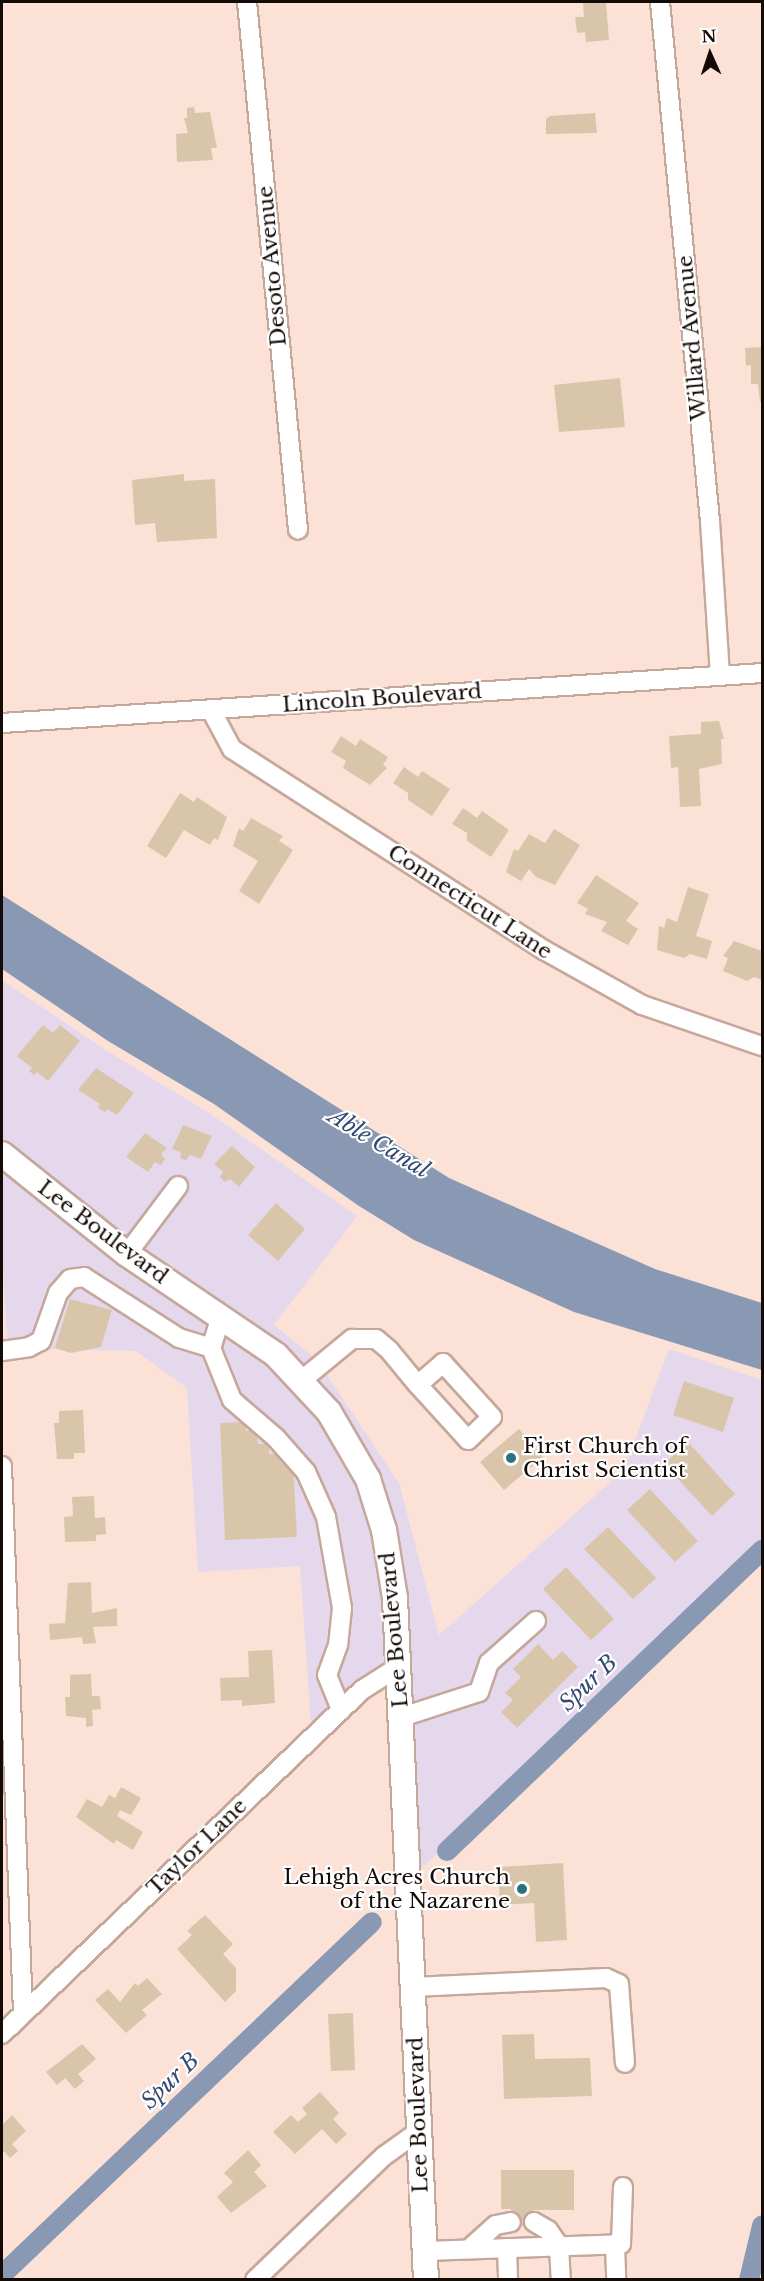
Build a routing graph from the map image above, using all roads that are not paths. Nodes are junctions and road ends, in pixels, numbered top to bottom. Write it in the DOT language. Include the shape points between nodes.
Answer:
graph roads {
  1 [pos="247,2"];
  2 [pos="660,2"];
  3 [pos="298,530"];
  4 [pos="762,673"];
  5 [pos="720,675"];
  6 [pos="211,710"];
  7 [pos="2,723"];
  8 [pos="762,1046"];
  9 [pos="2,1156"];
  10 [pos="178,1186"];
  11 [pos="127,1254"];
  12 [pos="221,1316"];
  13 [pos="211,1348"];
  14 [pos="2,1351"];
  15 [pos="302,1380"];
  16 [pos="418,1385"];
  17 [pos="2,1466"];
  18 [pos="536,1621"];
  19 [pos="398,1666"];
  20 [pos="340,1710"];
  21 [pos="402,1717"];
  22 [pos="413,1987"];
  23 [pos="23,2013"];
  24 [pos="2,2034"];
  25 [pos="625,2063"];
  26 [pos="419,2131"];
  27 [pos="623,2187"];
  28 [pos="511,2222"];
  29 [pos="534,2222"];
  30 [pos="615,2244"];
  31 [pos="559,2246"];
  32 [pos="507,2248"];
  33 [pos="469,2249"];
  34 [pos="425,2251"];
  35 [pos="255,2280"];
  36 [pos="426,2280"];
  37 [pos="508,2280"];
  38 [pos="561,2280"];
  39 [pos="616,2280"];
  1 -- 3 [label="street, Desoto Avenue"];
  2 -- 5 [label="street, Willard Avenue" via="710,521"];
  4 -- 5 [label="street, Lincoln Boulevard"];
  5 -- 6 [label="street, Lincoln Boulevard"];
  6 -- 7 [label="street, Lincoln Boulevard"];
  6 -- 8 [label="street, Connecticut Lane" via="232,749 544,950 642,1005"];
  9 -- 11 [label="main road, Lee Boulevard"];
  10 -- 11 [label="street"];
  11 -- 12 [label="main road, Lee Boulevard"];
  12 -- 13 [label="street"];
  12 -- 15 [label="main road, Lee Boulevard" via="276,1355"];
  13 -- 14 [label="street" via="179,1338 84,1277 70,1279 58,1293 40,1341 29,1347"];
  13 -- 20 [label="street" via="231,1400 276,1438 306,1472 321,1501 342,1608 338,1645 327,1675"];
  15 -- 16 [label="street" via="352,1338 362,1337 376,1339 389,1350"];
  15 -- 19 [label="main road, Lee Boulevard" via="329,1412 358,1459 376,1503 391,1564"];
  17 -- 23 [label="street"];
  18 -- 21 [label="street" via="489,1664 479,1692"];
  19 -- 20 [label="street, Taylor Lane"];
  19 -- 21 [label="main road, Lee Boulevard"];
  20 -- 23 [label="street, Taylor Lane"];
  21 -- 22 [label="main road, Lee Boulevard"];
  22 -- 25 [label="street" via="606,1978 619,1984"];
  22 -- 26 [label="main road, Lee Boulevard"];
  23 -- 24 [label="street, Taylor Lane"];
  26 -- 34 [label="main road, Lee Boulevard"];
  26 -- 35 [label="street" via="384,2156"];
  27 -- 30 [label="street" via="624,2239"];
  28 -- 33 [label="street" via="496,2225"];
  29 -- 31 [label="street" via="548,2230"];
  30 -- 31 [label="street"];
  30 -- 39 [label="street"];
  31 -- 32 [label="street"];
  31 -- 38 [label="street"];
  32 -- 33 [label="street"];
  32 -- 37 [label="street"];
  33 -- 34 [label="street"];
  34 -- 36 [label="main road, Lee Boulevard"];
}
